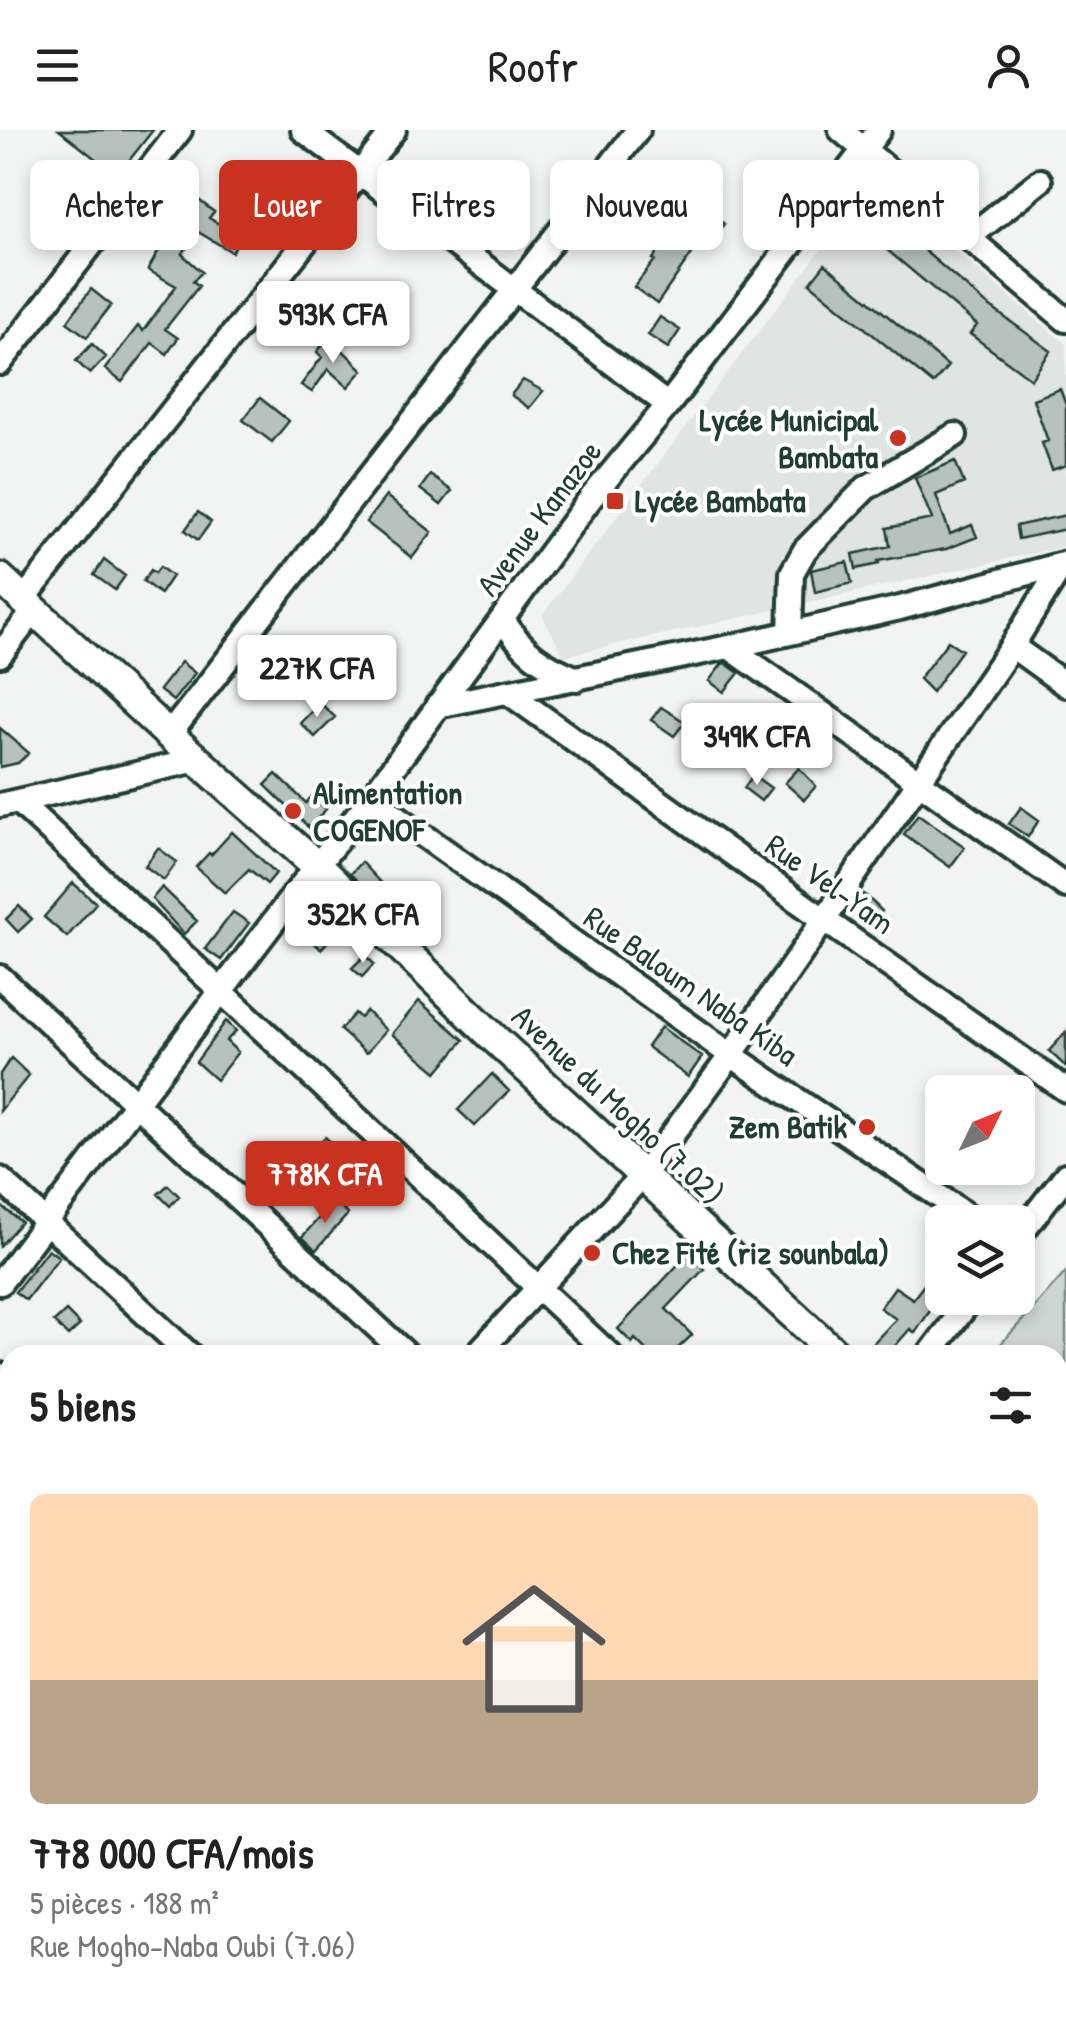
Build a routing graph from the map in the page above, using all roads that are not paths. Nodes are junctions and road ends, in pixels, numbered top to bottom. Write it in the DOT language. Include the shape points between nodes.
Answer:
graph roads {
  1 [pos="180,130"];
  2 [pos="304,130"];
  3 [pos="394,130"];
  4 [pos="638,130"];
  5 [pos="840,130"];
  6 [pos="879,130"];
  7 [pos="864,150"];
  8 [pos="876,160"];
  9 [pos="360,173"];
  10 [pos="1040,180"];
  11 [pos="979,229"];
  12 [pos="979,247"];
  13 [pos="515,288"];
  14 [pos="1066,320"];
  15 [pos="0,364"];
  16 [pos="668,405"];
  17 [pos="955,435"];
  18 [pos="1065,564"];
  19 [pos="0,578"];
  20 [pos="29,605"];
  21 [pos="503,620"];
  22 [pos="790,633"];
  23 [pos="1012,646"];
  24 [pos="729,648"];
  25 [pos="0,655"];
  26 [pos="577,679"];
  27 [pos="1066,686"];
  28 [pos="510,693"];
  29 [pos="438,706"];
  30 [pos="169,735"];
  31 [pos="197,760"];
  32 [pos="919,783"];
  33 [pos="371,798"];
  34 [pos="9,803"];
  35 [pos="318,867"];
  36 [pos="1066,886"];
  37 [pos="823,919"];
  38 [pos="0,977"];
  39 [pos="222,990"];
  40 [pos="731,1055"];
  41 [pos="1066,1090"];
  42 [pos="136,1103"];
  43 [pos="1066,1175"];
  44 [pos="642,1176"];
  45 [pos="0,1179"];
  46 [pos="952,1205"];
  47 [pos="1035,1215"];
  48 [pos="46,1222"];
  49 [pos="0,1282"];
  50 [pos="538,1288"];
  51 [pos="959,1315"];
  52 [pos="179,1345"];
  53 [pos="396,1345"];
  54 [pos="485,1345"];
  55 [pos="599,1345"];
  56 [pos="826,1345"];
  57 [pos="937,1345"];
  1 -- 15 [label="street"];
  2 -- 9 [label="street"];
  3 -- 9 [label="street"];
  4 -- 13 [label="street"];
  5 -- 7 [label="street"];
  6 -- 7 [label="street, Avenue Kanazoe"];
  7 -- 8 [label="street"];
  7 -- 16 [label="street, Avenue Kanazoe"];
  9 -- 13 [label="street"];
  9 -- 20 [label="street"];
  10 -- 11 [label="street"];
  12 -- 14 [label="street"];
  13 -- 16 [label="street"];
  13 -- 30 [label="street"];
  16 -- 21 [label="street, Avenue Kanazoe" via="590,498"];
  17 -- 22 [label="street" via="866,488 806,550 792,573"];
  18 -- 22 [label="street"];
  18 -- 23 [label="street"];
  19 -- 20 [label="main road, Avenue du Mogho (7.02)"];
  20 -- 25 [label="street"];
  20 -- 30 [label="main road, Avenue du Mogho (7.02)"];
  21 -- 26 [label="street" via="527,651"];
  21 -- 29 [label="street, Avenue Kanazoe"];
  22 -- 24 [label="street"];
  23 -- 27 [label="street"];
  23 -- 32 [label="street"];
  24 -- 26 [label="street"];
  24 -- 32 [label="street"];
  26 -- 28 [label="street"];
  28 -- 29 [label="street"];
  28 -- 37 [label="street, Rue Vel-Yam"];
  29 -- 33 [label="street, Avenue Kanazoe"];
  30 -- 31 [label="main road, Avenue du Mogho (7.02)"];
  31 -- 34 [label="street"];
  31 -- 35 [label="main road, Avenue du Mogho (7.02)"];
  32 -- 36 [label="street"];
  32 -- 37 [label="street"];
  33 -- 35 [label="street, Avenue Kanazoe"];
  33 -- 40 [label="street, Rue Baloum Naba Kiba"];
  34 -- 39 [label="street"];
  35 -- 39 [label="street, Avenue Kanazoe"];
  35 -- 44 [label="main road, Avenue du Mogho (7.02)"];
  37 -- 40 [label="street"];
  37 -- 41 [label="street, Rue Vel-Yam"];
  38 -- 42 [label="street"];
  39 -- 42 [label="street, Avenue Kanazoe"];
  39 -- 50 [label="street"];
  40 -- 44 [label="street"];
  40 -- 46 [label="street, Rue Baloum Naba Kiba"];
  42 -- 48 [label="street, Avenue Kanazoe"];
  42 -- 53 [label="street"];
  43 -- 47 [label="street"];
  44 -- 50 [label="street"];
  44 -- 56 [label="main road, Avenue du Mogho (7.02)"];
  45 -- 48 [label="street"];
  48 -- 49 [label="street, Avenue Kanazoe"];
  48 -- 52 [label="street"];
  50 -- 54 [label="street"];
  50 -- 55 [label="street"];
  51 -- 57 [label="street"];
}
